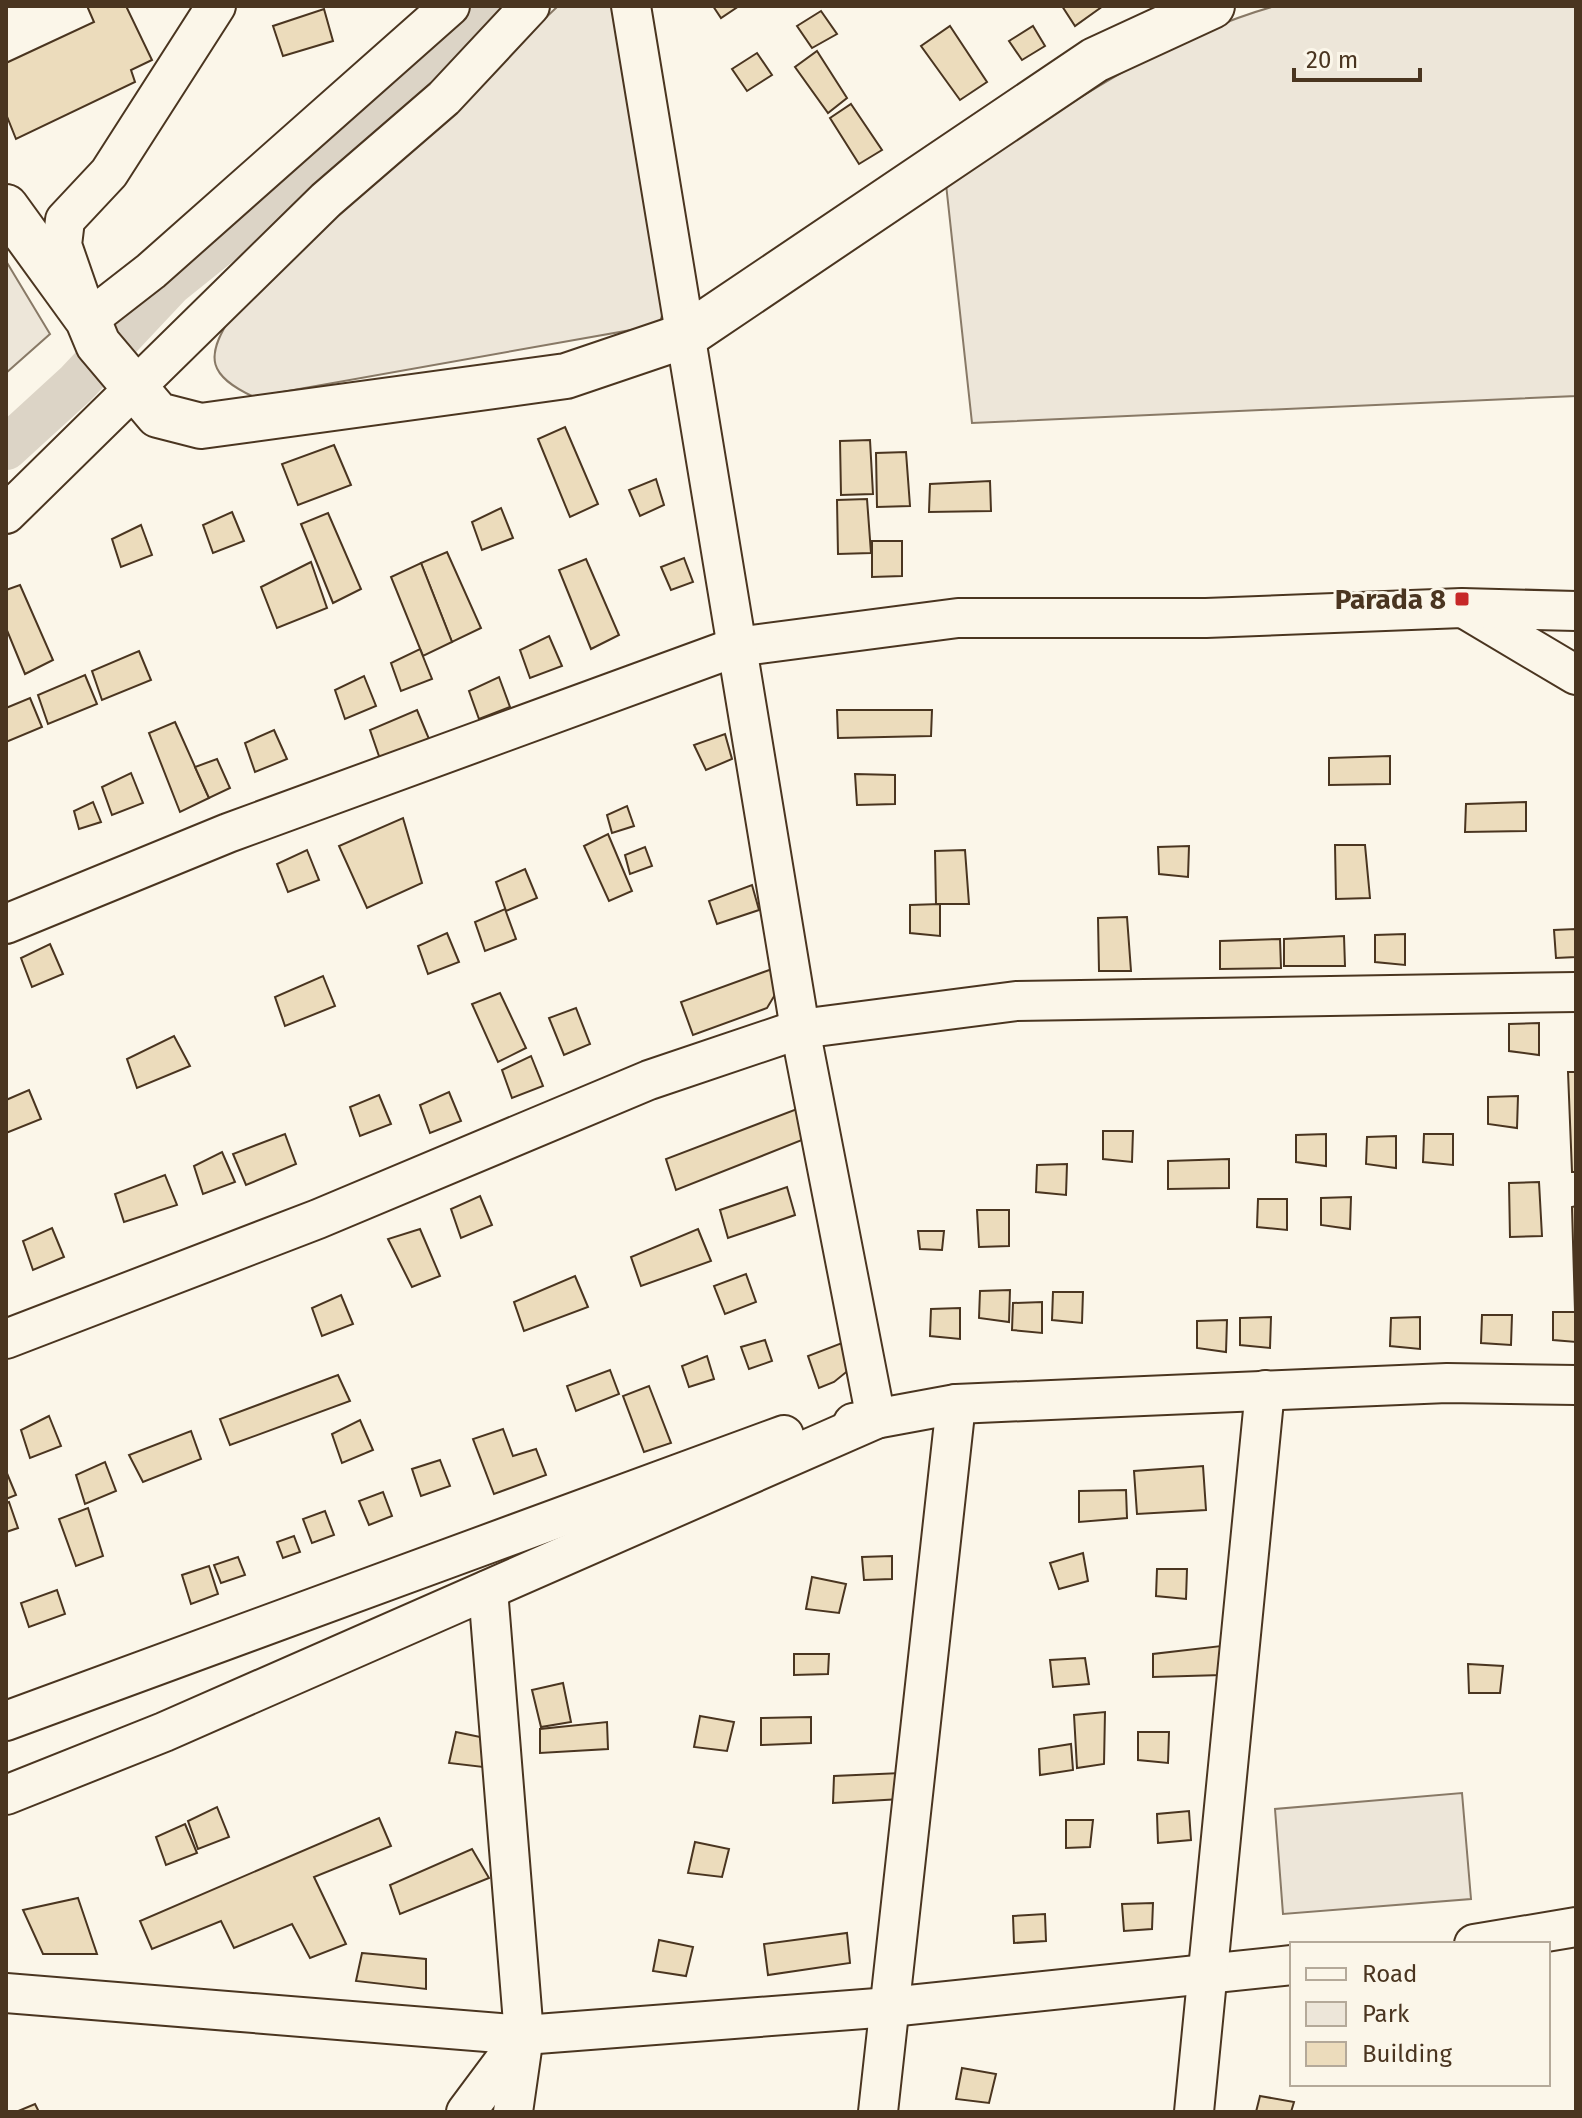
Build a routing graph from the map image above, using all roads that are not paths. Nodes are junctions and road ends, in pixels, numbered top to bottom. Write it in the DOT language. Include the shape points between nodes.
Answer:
graph roads {
  1 [pos="216,6"];
  2 [pos="450,6"];
  3 [pos="530,6"];
  4 [pos="631,6"];
  5 [pos="1212,6"];
  6 [pos="6,207"];
  7 [pos="687,335"];
  8 [pos="111,355"];
  9 [pos="6,514"];
  10 [pos="1462,608"];
  11 [pos="1576,611"];
  12 [pos="736,647"];
  13 [pos="1576,675"];
  14 [pos="6,924"];
  15 [pos="1576,992"];
  16 [pos="800,1029"];
  17 [pos="6,1339"];
  18 [pos="1576,1385"];
  19 [pos="1265,1390"];
  20 [pos="956,1404"];
  21 [pos="876,1419"];
  22 [pos="488,1590"];
  23 [pos="6,1721"];
  24 [pos="6,1795"];
  25 [pos="1576,1927"];
  26 [pos="1486,1942"];
  27 [pos="1290,1965"];
  28 [pos="1208,1974"];
  29 [pos="6,1993"];
  30 [pos="890,2007"];
  31 [pos="524,2035"];
  32 [pos="466,2112"];
  33 [pos="513,2112"];
  34 [pos="878,2112"];
  35 [pos="1194,2112"];
  1 -- 8 [label="street" via="109,173 65,220 62,245"];
  2 -- 8 [label="street" via="151,271"];
  3 -- 8 [label="street" via="444,98 326,200"];
  4 -- 7 [label="street"];
  5 -- 7 [label="street" via="1095,60"];
  6 -- 8 [label="street"];
  7 -- 8 [label="street" via="566,376 201,426 158,415"];
  7 -- 12 [label="street"];
  8 -- 9 [label="street"];
  10 -- 11 [label="street"];
  10 -- 12 [label="street" via="1206,618 958,618"];
  10 -- 13 [label="street"];
  12 -- 14 [label="street" via="228,833"];
  12 -- 16 [label="street"];
  15 -- 16 [label="street" via="1016,1001"];
  16 -- 17 [label="street" via="649,1080 318,1219"];
  16 -- 21 [label="street"];
  18 -- 19 [label="street" via="1447,1383"];
  19 -- 20 [label="street"];
  19 -- 28 [label="street"];
  20 -- 21 [label="street"];
  20 -- 30 [label="street"];
  21 -- 22 [label="street"];
  21 -- 23 [label="street" via="783,1435"];
  22 -- 24 [label="street"];
  22 -- 31 [label="street"];
  25 -- 26 [label="street"];
  27 -- 28 [label="street"];
  28 -- 30 [label="street"];
  28 -- 35 [label="street"];
  29 -- 31 [label="street"];
  30 -- 31 [label="street"];
  30 -- 34 [label="street"];
  31 -- 32 [label="street"];
  31 -- 33 [label="street"];
}
